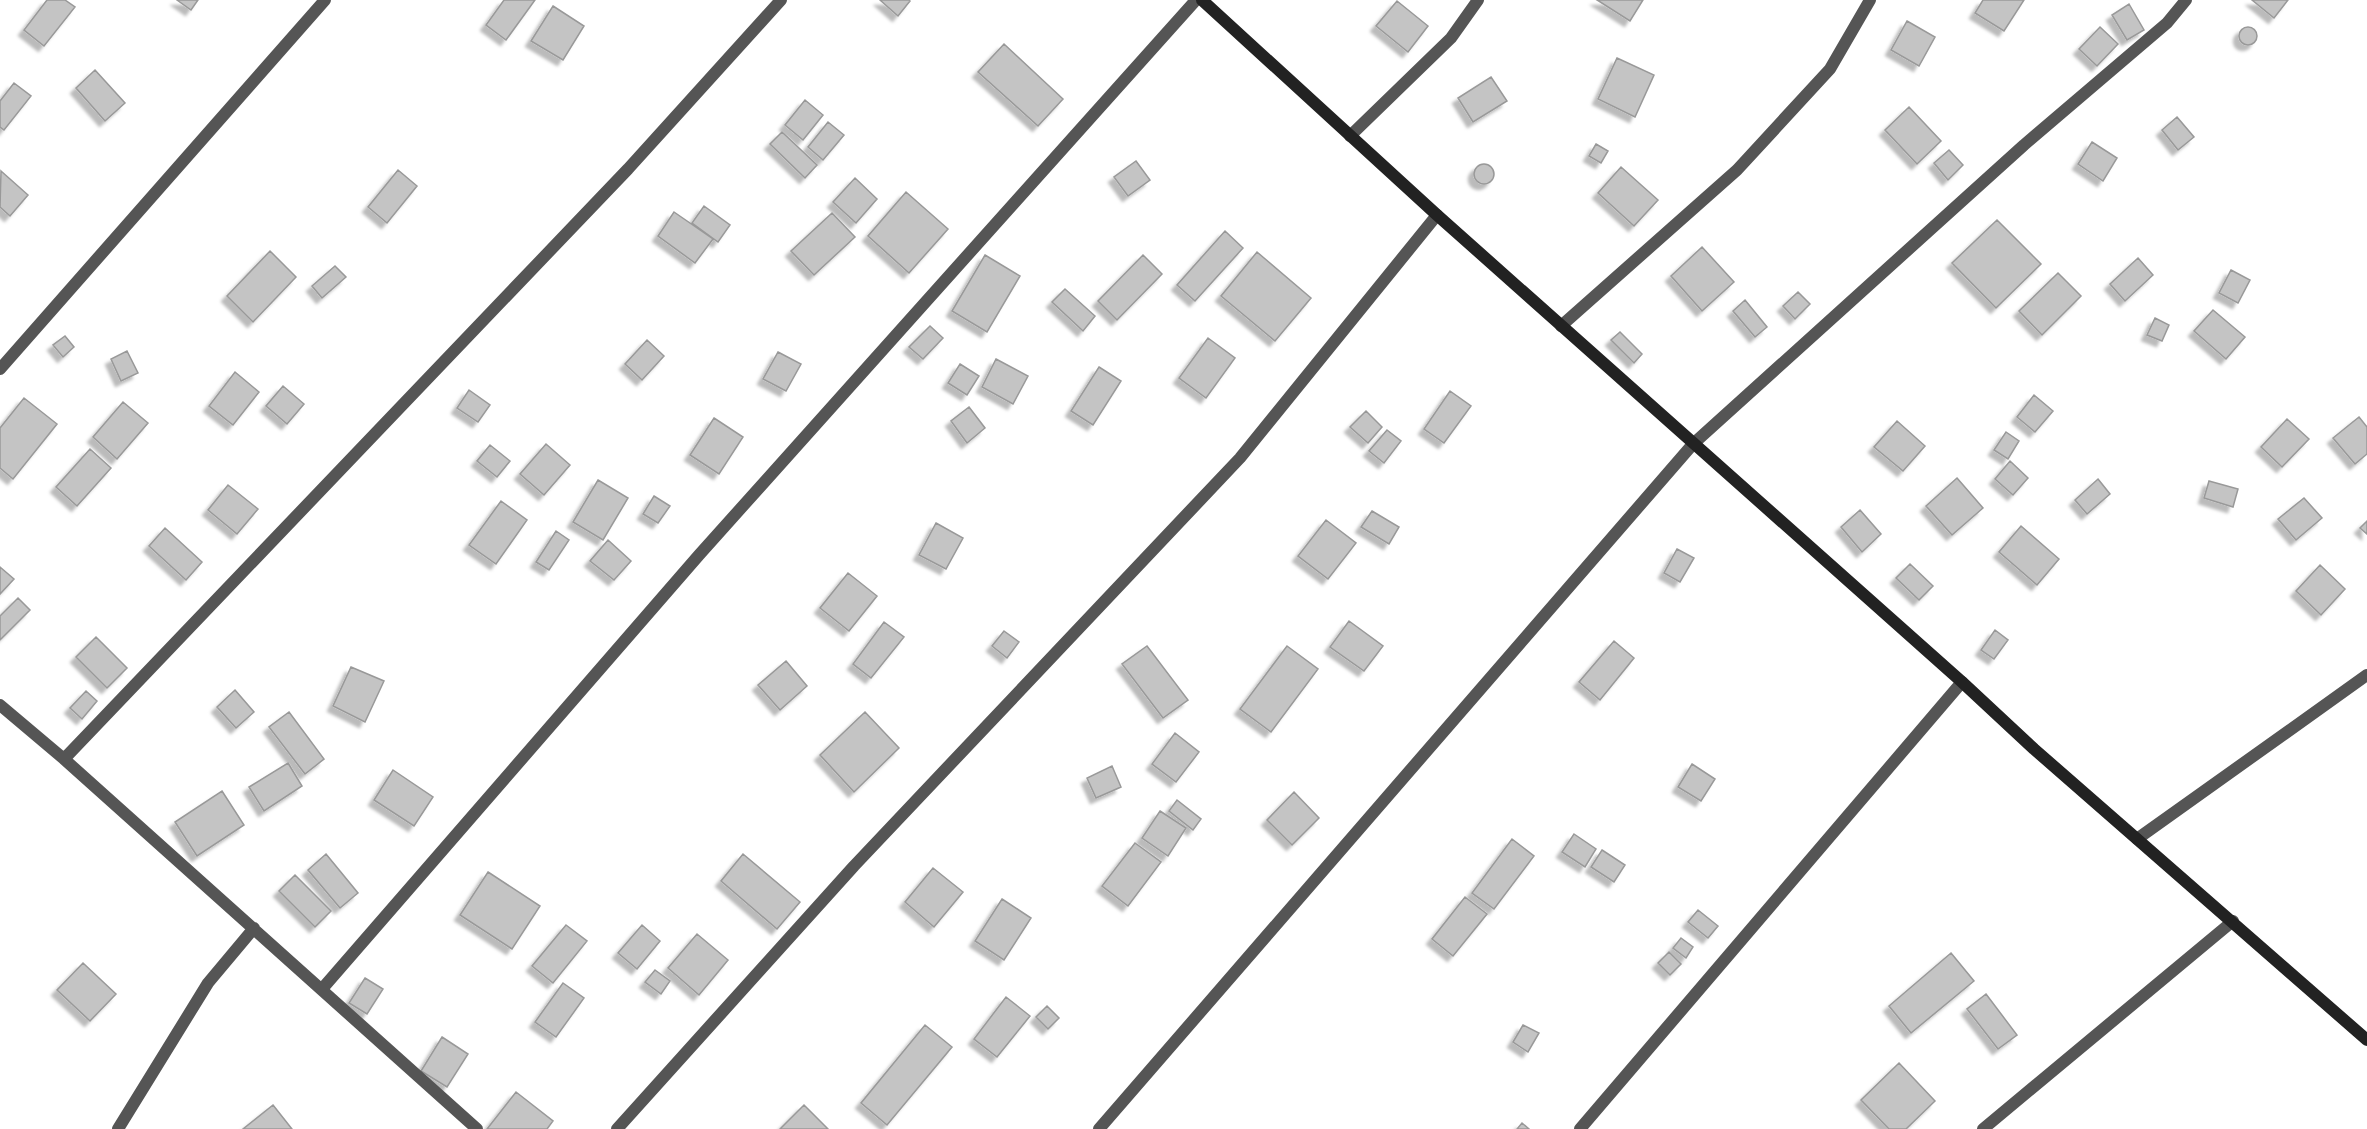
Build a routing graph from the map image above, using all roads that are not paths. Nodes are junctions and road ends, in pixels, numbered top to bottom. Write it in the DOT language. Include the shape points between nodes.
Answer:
graph roads {
  1 [pos="325,0"];
  2 [pos="781,0"];
  3 [pos="1196,0"];
  4 [pos="1202,0"];
  5 [pos="1478,0"];
  6 [pos="1870,0"];
  7 [pos="2186,0"];
  8 [pos="1350,136"];
  9 [pos="1437,215"];
  10 [pos="1561,326"];
  11 [pos="0,369"];
  12 [pos="1693,444"];
  13 [pos="2367,675"];
  14 [pos="1962,682"];
  15 [pos="0,705"];
  16 [pos="64,759"];
  17 [pos="2137,838"];
  18 [pos="2233,921"];
  19 [pos="254,928"];
  20 [pos="322,989"];
  21 [pos="2367,1040"];
  22 [pos="118,1129"];
  23 [pos="477,1129"];
  24 [pos="617,1129"];
  25 [pos="1099,1129"];
  26 [pos="1580,1129"];
  27 [pos="1983,1129"];
  1 -- 11 [label="street"];
  2 -- 16 [label="street" via="628,170"];
  3 -- 20 [label="street" via="707,546"];
  4 -- 8 [label="street"];
  5 -- 8 [label="street" via="1450,39"];
  6 -- 10 [label="street" via="1830,69 1737,170"];
  7 -- 12 [label="street" via="2167,23 2024,145"];
  8 -- 9 [label="street"];
  9 -- 10 [label="street"];
  9 -- 24 [label="street" via="1240,458 854,866"];
  10 -- 12 [label="street"];
  12 -- 14 [label="street"];
  12 -- 25 [label="street"];
  13 -- 17 [label="street"];
  14 -- 17 [label="street"];
  14 -- 26 [label="street"];
  15 -- 16 [label="street"];
  16 -- 19 [label="street"];
  17 -- 18 [label="street"];
  18 -- 21 [label="street"];
  18 -- 27 [label="street"];
  19 -- 20 [label="street"];
  19 -- 22 [label="street" via="208,983"];
  20 -- 23 [label="street"];
}
